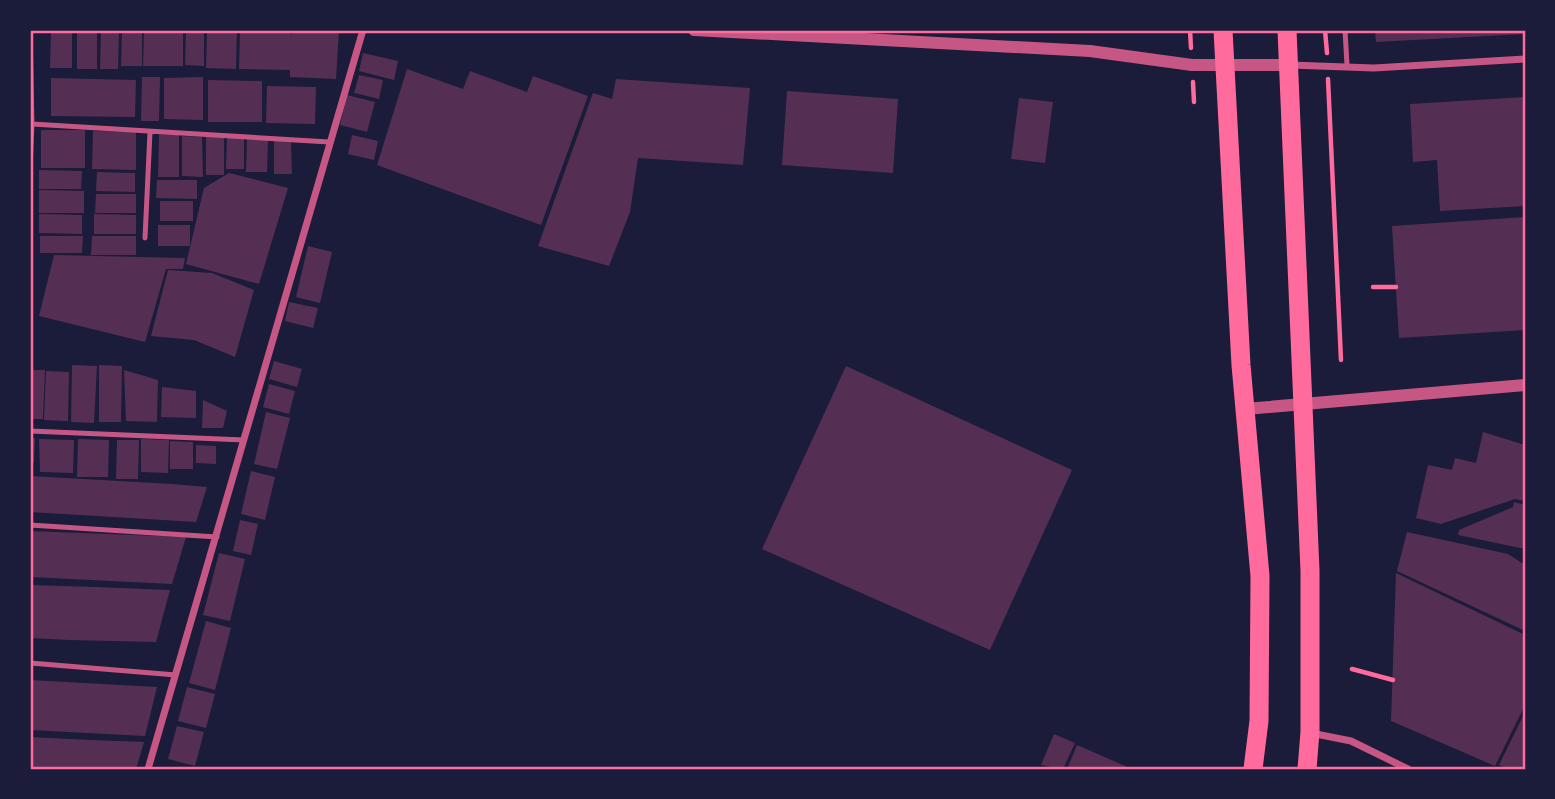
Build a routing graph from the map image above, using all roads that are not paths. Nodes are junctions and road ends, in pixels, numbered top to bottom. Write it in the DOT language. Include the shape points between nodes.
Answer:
graph roads {
  1 [pos="30,30"];
  2 [pos="363,30"];
  3 [pos="694,30"];
  4 [pos="1223,30"];
  5 [pos="1287,30"];
  6 [pos="1345,30"];
  7 [pos="1525,59"];
  8 [pos="1225,64"];
  9 [pos="1290,65"];
  10 [pos="1347,65"];
  11 [pos="32,124"];
  12 [pos="150,132"];
  13 [pos="329,142"];
  14 [pos="30,167"];
  15 [pos="145,238"];
  16 [pos="1525,385"];
  17 [pos="1303,405"];
  18 [pos="1245,409"];
  19 [pos="30,431"];
  20 [pos="244,440"];
  21 [pos="30,525"];
  22 [pos="217,537"];
  23 [pos="30,663"];
  24 [pos="176,675"];
  25 [pos="1310,732"];
  26 [pos="148,769"];
  27 [pos="1253,769"];
  28 [pos="1307,769"];
  29 [pos="1408,769"];
  1 -- 11 [label="lane"];
  2 -- 13 [label="street"];
  3 -- 8 [label="street" via="1090,51 1192,65"];
  4 -- 8 [label="highway"];
  5 -- 9 [label="highway"];
  6 -- 10 [label="lane"];
  7 -- 10 [label="street" via="1374,68"];
  8 -- 9 [label="street"];
  8 -- 18 [label="highway"];
  9 -- 10 [label="street"];
  9 -- 17 [label="highway"];
  11 -- 12 [label="lane"];
  11 -- 14 [label="lane"];
  12 -- 13 [label="lane"];
  12 -- 15 [label="lane"];
  13 -- 20 [label="street"];
  16 -- 17 [label="street"];
  17 -- 18 [label="street"];
  17 -- 25 [label="highway"];
  18 -- 27 [label="highway" via="1260,576 1259,721"];
  19 -- 20 [label="lane"];
  20 -- 22 [label="street"];
  21 -- 22 [label="lane"];
  22 -- 24 [label="street"];
  23 -- 24 [label="lane"];
  24 -- 26 [label="street"];
  25 -- 28 [label="highway"];
  25 -- 29 [label="street" via="1351,741"];
}
